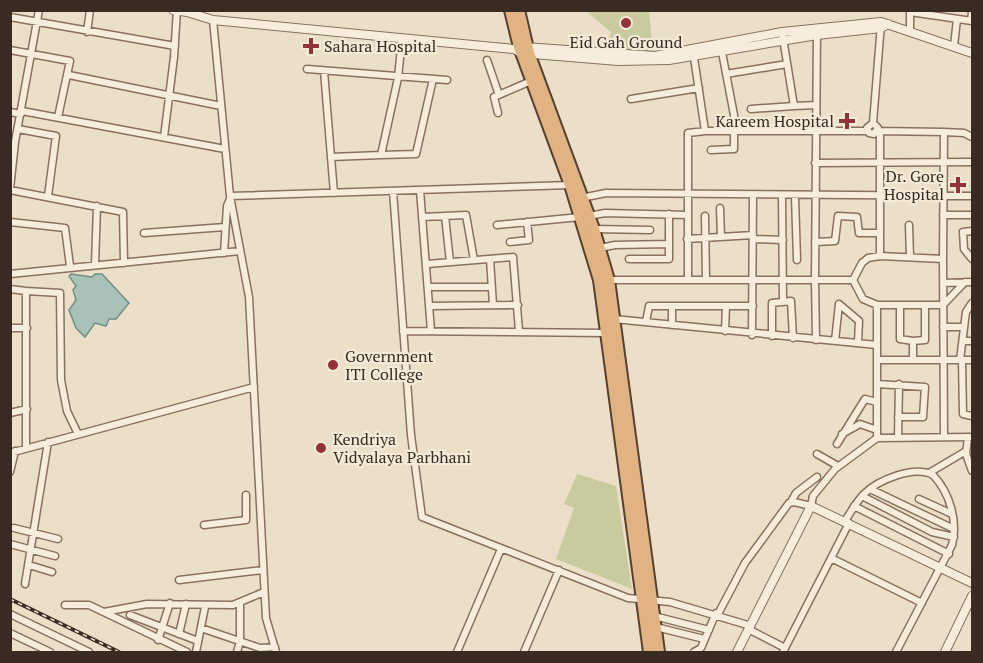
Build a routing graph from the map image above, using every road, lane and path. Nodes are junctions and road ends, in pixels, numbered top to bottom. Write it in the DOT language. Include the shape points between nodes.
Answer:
graph roads {
  1 [pos="39,10"];
  2 [pos="90,10"];
  3 [pos="510,10"];
  4 [pos="519,10"];
  5 [pos="176,11"];
  6 [pos="914,12"];
  7 [pos="972,12"];
  8 [pos="10,17"];
  9 [pos="957,19"];
  10 [pos="213,20"];
  11 [pos="972,21"];
  12 [pos="37,22"];
  13 [pos="883,25"];
  14 [pos="817,31"];
  15 [pos="87,32"];
  16 [pos="910,32"];
  17 [pos="782,36"];
  18 [pos="402,38"];
  19 [pos="175,46"];
  20 [pos="954,46"];
  21 [pos="721,47"];
  22 [pos="10,50"];
  23 [pos="522,50"];
  24 [pos="693,52"];
  25 [pos="972,53"];
  26 [pos="33,54"];
  27 [pos="487,60"];
  28 [pos="787,64"];
  29 [pos="307,69"];
  30 [pos="324,70"];
  31 [pos="726,74"];
  32 [pos="69,75"];
  33 [pos="398,78"];
  34 [pos="433,79"];
  35 [pos="447,80"];
  36 [pos="531,81"];
  37 [pos="699,88"];
  38 [pos="499,95"];
  39 [pos="170,97"];
  40 [pos="631,99"];
  41 [pos="221,105"];
  42 [pos="816,105"];
  43 [pos="795,106"];
  44 [pos="751,109"];
  45 [pos="10,112"];
  46 [pos="22,112"];
  47 [pos="498,113"];
  48 [pos="58,117"];
  49 [pos="873,123"];
  50 [pos="18,129"];
  51 [pos="867,130"];
  52 [pos="705,131"];
  53 [pos="735,131"];
  54 [pos="816,131"];
  55 [pos="879,131"];
  56 [pos="944,132"];
  57 [pos="164,137"];
  58 [pos="972,138"];
  59 [pos="13,141"];
  60 [pos="225,149"];
  61 [pos="711,150"];
  62 [pos="381,155"];
  63 [pos="331,157"];
  64 [pos="972,162"];
  65 [pos="815,163"];
  66 [pos="880,163"];
  67 [pos="944,163"];
  68 [pos="574,184"];
  69 [pos="10,190"];
  70 [pos="420,190"];
  71 [pos="393,191"];
  72 [pos="334,193"];
  73 [pos="687,193"];
  74 [pos="753,195"];
  75 [pos="783,195"];
  76 [pos="48,196"];
  77 [pos="795,196"];
  78 [pos="815,196"];
  79 [pos="880,196"];
  80 [pos="944,196"];
  81 [pos="972,196"];
  82 [pos="230,197"];
  83 [pos="579,199"];
  84 [pos="97,206"];
  85 [pos="720,208"];
  86 [pos="669,214"];
  87 [pos="687,215"];
  88 [pos="943,215"];
  89 [pos="972,215"];
  90 [pos="445,216"];
  91 [pos="705,216"];
  92 [pos="423,217"];
  93 [pos="585,217"];
  94 [pos="10,222"];
  95 [pos="527,222"];
  96 [pos="497,225"];
  97 [pos="909,225"];
  98 [pos="225,227"];
  99 [pos="594,229"];
  100 [pos="650,230"];
  101 [pos="972,231"];
  102 [pos="144,233"];
  103 [pos="880,233"];
  104 [pos="721,237"];
  105 [pos="753,237"];
  106 [pos="706,238"];
  107 [pos="687,239"];
  108 [pos="783,240"];
  109 [pos="510,242"];
  110 [pos="815,242"];
  111 [pos="669,244"];
  112 [pos="600,248"];
  113 [pos="240,251"];
  114 [pos="224,253"];
  115 [pos="880,256"];
  116 [pos="910,257"];
  117 [pos="490,259"];
  118 [pos="629,259"];
  119 [pos="943,259"];
  120 [pos="972,259"];
  121 [pos="474,260"];
  122 [pos="797,260"];
  123 [pos="450,262"];
  124 [pos="124,263"];
  125 [pos="427,264"];
  126 [pos="95,265"];
  127 [pos="70,266"];
  128 [pos="10,274"];
  129 [pos="853,279"];
  130 [pos="609,280"];
  131 [pos="688,280"];
  132 [pos="706,280"];
  133 [pos="753,280"];
  134 [pos="783,280"];
  135 [pos="815,280"];
  136 [pos="969,282"];
  137 [pos="943,283"];
  138 [pos="429,287"];
  139 [pos="492,287"];
  140 [pos="10,289"];
  141 [pos="26,291"];
  142 [pos="783,302"];
  143 [pos="972,303"];
  144 [pos="518,304"];
  145 [pos="877,304"];
  146 [pos="493,305"];
  147 [pos="900,305"];
  148 [pos="925,305"];
  149 [pos="943,305"];
  150 [pos="431,306"];
  151 [pos="672,306"];
  152 [pos="726,306"];
  153 [pos="753,306"];
  154 [pos="646,322"];
  155 [pos="672,325"];
  156 [pos="610,326"];
  157 [pos="943,327"];
  158 [pos="964,327"];
  159 [pos="10,328"];
  160 [pos="27,328"];
  161 [pos="403,331"];
  162 [pos="431,331"];
  163 [pos="519,331"];
  164 [pos="725,332"];
  165 [pos="752,335"];
  166 [pos="772,336"];
  167 [pos="793,338"];
  168 [pos="816,340"];
  169 [pos="835,341"];
  170 [pos="913,341"];
  171 [pos="963,341"];
  172 [pos="972,341"];
  173 [pos="858,342"];
  174 [pos="877,345"];
  175 [pos="877,360"];
  176 [pos="913,360"];
  177 [pos="942,360"];
  178 [pos="961,360"];
  179 [pos="972,360"];
  180 [pos="877,384"];
  181 [pos="899,384"];
  182 [pos="254,387"];
  183 [pos="877,402"];
  184 [pos="27,409"];
  185 [pos="10,413"];
  186 [pos="972,416"];
  187 [pos="898,417"];
  188 [pos="877,430"];
  189 [pos="78,434"];
  190 [pos="842,434"];
  191 [pos="898,437"];
  192 [pos="944,437"];
  193 [pos="970,437"];
  194 [pos="877,438"];
  195 [pos="48,442"];
  196 [pos="837,444"];
  197 [pos="26,448"];
  198 [pos="966,451"];
  199 [pos="13,452"];
  200 [pos="817,454"];
  201 [pos="838,466"];
  202 [pos="972,471"];
  203 [pos="10,472"];
  204 [pos="929,473"];
  205 [pos="817,477"];
  206 [pos="870,489"];
  207 [pos="246,495"];
  208 [pos="862,496"];
  209 [pos="919,499"];
  210 [pos="791,502"];
  211 [pos="811,506"];
  212 [pos="854,506"];
  213 [pos="260,510"];
  214 [pos="246,511"];
  215 [pos="952,514"];
  216 [pos="847,522"];
  217 [pos="204,525"];
  218 [pos="14,528"];
  219 [pos="954,529"];
  220 [pos="34,531"];
  221 [pos="954,537"];
  222 [pos="58,539"];
  223 [pos="10,544"];
  224 [pos="32,548"];
  225 [pos="501,549"];
  226 [pos="949,554"];
  227 [pos="55,556"];
  228 [pos="831,558"];
  229 [pos="29,565"];
  230 [pos="941,568"];
  231 [pos="263,570"];
  232 [pos="559,570"];
  233 [pos="52,572"];
  234 [pos="179,580"];
  235 [pos="972,583"];
  236 [pos="25,584"];
  237 [pos="264,592"];
  238 [pos="972,596"];
  239 [pos="648,601"];
  240 [pos="240,602"];
  241 [pos="170,603"];
  242 [pos="922,603"];
  243 [pos="186,604"];
  244 [pos="65,605"];
  245 [pos="205,607"];
  246 [pos="104,612"];
  247 [pos="10,614"];
  248 [pos="717,614"];
  249 [pos="130,615"];
  250 [pos="655,622"];
  251 [pos="162,627"];
  252 [pos="750,627"];
  253 [pos="201,628"];
  254 [pos="709,630"];
  255 [pos="10,633"];
  256 [pos="179,634"];
  257 [pos="704,639"];
  258 [pos="158,640"];
  259 [pos="198,641"];
  260 [pos="240,641"];
  261 [pos="275,650"];
  262 [pos="784,650"];
  263 [pos="50,652"];
  264 [pos="89,652"];
  265 [pos="188,652"];
  266 [pos="196,652"];
  267 [pos="237,652"];
  268 [pos="457,652"];
  269 [pos="524,652"];
  270 [pos="649,652"];
  271 [pos="659,652"];
  272 [pos="694,652"];
  273 [pos="737,652"];
  274 [pos="896,652"];
  275 [pos="945,652"];
  1 -- 12 [label="street"];
  2 -- 15 [label="street"];
  3 -- 23 [label="highway"];
  4 -- 23 [label="highway"];
  5 -- 10 [label="street"];
  5 -- 19 [label="street"];
  6 -- 9 [label="street"];
  6 -- 16 [label="street"];
  7 -- 11 [label="street"];
  8 -- 12 [label="street"];
  9 -- 11 [label="street"];
  9 -- 20 [label="street"];
  10 -- 18 [label="street"];
  10 -- 41 [label="street"];
  12 -- 15 [label="street"];
  12 -- 26 [label="street"];
  13 -- 14 [label="street"];
  13 -- 16 [label="street"];
  13 -- 49 [label="street"];
  14 -- 17 [label="street"];
  14 -- 42 [label="street"];
  15 -- 19 [label="street"];
  16 -- 20 [label="street"];
  17 -- 21 [label="street"];
  17 -- 28 [label="street"];
  18 -- 23 [label="street"];
  18 -- 33 [label="street"];
  19 -- 39 [label="street"];
  20 -- 25 [label="street"];
  21 -- 24 [label="street"];
  21 -- 31 [label="street"];
  22 -- 26 [label="street"];
  23 -- 24 [label="street" via="647,56"];
  23 -- 36 [label="highway"];
  23 -- 68 [label="highway"];
  24 -- 37 [label="street"];
  26 -- 32 [label="street" via="70,60"];
  26 -- 46 [label="street"];
  27 -- 38 [label="street"];
  28 -- 31 [label="street"];
  28 -- 43 [label="street"];
  29 -- 30 [label="street"];
  30 -- 33 [label="street"];
  30 -- 63 [label="street"];
  31 -- 53 [label="street"];
  32 -- 39 [label="street"];
  32 -- 48 [label="street"];
  33 -- 34 [label="street"];
  33 -- 62 [label="street"];
  34 -- 35 [label="street"];
  34 -- 62 [label="street" via="416,154"];
  36 -- 38 [label="street"];
  36 -- 68 [label="highway"];
  37 -- 40 [label="street"];
  37 -- 52 [label="street"];
  38 -- 47 [label="street" via="494,100"];
  39 -- 41 [label="street"];
  39 -- 57 [label="street"];
  41 -- 60 [label="street"];
  42 -- 43 [label="street"];
  42 -- 54 [label="street"];
  43 -- 44 [label="street"];
  45 -- 46 [label="street"];
  46 -- 48 [label="street"];
  46 -- 50 [label="street"];
  48 -- 57 [label="street"];
  49 -- 51 [label="street"];
  49 -- 55 [label="street"];
  50 -- 59 [label="street"];
  50 -- 76 [label="street" via="56,136"];
  51 -- 54 [label="street"];
  51 -- 55 [label="street" via="871,134"];
  52 -- 53 [label="street"];
  52 -- 73 [label="street" via="688,134"];
  53 -- 54 [label="street"];
  53 -- 61 [label="street" via="733,151"];
  54 -- 65 [label="street"];
  55 -- 56 [label="street"];
  55 -- 66 [label="street"];
  56 -- 58 [label="street"];
  56 -- 67 [label="street"];
  57 -- 60 [label="street"];
  59 -- 69 [label="street"];
  60 -- 82 [label="street"];
  62 -- 63 [label="street"];
  63 -- 72 [label="street"];
  64 -- 67 [label="street"];
  65 -- 66 [label="street"];
  65 -- 78 [label="street"];
  66 -- 67 [label="street"];
  66 -- 79 [label="street"];
  67 -- 80 [label="street"];
  68 -- 70 [label="street"];
  68 -- 83 [label="highway"];
  69 -- 76 [label="street"];
  70 -- 71 [label="street"];
  70 -- 92 [label="street"];
  71 -- 72 [label="street"];
  71 -- 161 [label="street"];
  72 -- 82 [label="street"];
  73 -- 74 [label="street"];
  73 -- 83 [label="street" via="606,193"];
  73 -- 87 [label="street"];
  74 -- 75 [label="street"];
  74 -- 105 [label="street"];
  75 -- 77 [label="street"];
  75 -- 108 [label="street"];
  76 -- 84 [label="street"];
  77 -- 78 [label="street"];
  77 -- 122 [label="street"];
  78 -- 79 [label="street"];
  78 -- 110 [label="street"];
  79 -- 80 [label="street"];
  79 -- 103 [label="street"];
  80 -- 81 [label="street"];
  80 -- 88 [label="street"];
  82 -- 98 [label="street"];
  82 -- 113 [label="street"];
  83 -- 93 [label="highway"];
  84 -- 124 [label="street" via="124,212"];
  84 -- 126 [label="street"];
  85 -- 104 [label="street"];
  86 -- 87 [label="street"];
  86 -- 93 [label="street" via="605,213"];
  86 -- 111 [label="street"];
  87 -- 107 [label="street"];
  88 -- 89 [label="street"];
  88 -- 119 [label="street"];
  90 -- 92 [label="street"];
  90 -- 121 [label="street" via="467,217"];
  90 -- 123 [label="street"];
  91 -- 106 [label="street"];
  92 -- 125 [label="street"];
  93 -- 95 [label="street"];
  93 -- 99 [label="highway"];
  93 -- 156 [label="highway"];
  94 -- 127 [label="street" via="65,228"];
  95 -- 96 [label="street"];
  95 -- 109 [label="street" via="529,240"];
  97 -- 116 [label="street"];
  98 -- 102 [label="street"];
  98 -- 114 [label="street"];
  99 -- 100 [label="street"];
  99 -- 112 [label="highway"];
  101 -- 120 [label="street" via="963,232 963,246"];
  103 -- 110 [label="street" via="859,233 857,217 838,216 835,241"];
  103 -- 115 [label="street"];
  104 -- 105 [label="street"];
  104 -- 106 [label="street"];
  105 -- 108 [label="street"];
  105 -- 133 [label="street"];
  106 -- 107 [label="street"];
  106 -- 132 [label="street"];
  107 -- 131 [label="street"];
  108 -- 134 [label="street"];
  110 -- 135 [label="street"];
  111 -- 112 [label="street"];
  111 -- 118 [label="street" via="668,260"];
  112 -- 130 [label="highway"];
  113 -- 114 [label="street"];
  113 -- 182 [label="street" via="249,297"];
  114 -- 124 [label="street"];
  115 -- 116 [label="street"];
  115 -- 129 [label="street" via="862,263"];
  116 -- 119 [label="street"];
  117 -- 121 [label="street"];
  117 -- 139 [label="street"];
  117 -- 144 [label="street" via="514,259"];
  119 -- 137 [label="street"];
  121 -- 123 [label="street"];
  123 -- 125 [label="street"];
  124 -- 126 [label="street"];
  125 -- 138 [label="street"];
  126 -- 127 [label="street"];
  127 -- 128 [label="street"];
  129 -- 135 [label="street"];
  129 -- 145 [label="street" via="863,299"];
  130 -- 131 [label="street"];
  130 -- 156 [label="highway"];
  131 -- 132 [label="street"];
  132 -- 133 [label="street"];
  133 -- 134 [label="street"];
  133 -- 153 [label="street"];
  134 -- 135 [label="street"];
  134 -- 142 [label="street"];
  135 -- 168 [label="street"];
  136 -- 137 [label="street"];
  136 -- 149 [label="street"];
  137 -- 149 [label="street"];
  138 -- 139 [label="street"];
  138 -- 150 [label="street"];
  139 -- 146 [label="street"];
  140 -- 141 [label="street"];
  141 -- 160 [label="street"];
  141 -- 189 [label="street" via="60,293 61,380 67,411"];
  142 -- 166 [label="street" via="772,304"];
  142 -- 167 [label="street" via="792,303"];
  143 -- 158 [label="street"];
  144 -- 146 [label="street"];
  144 -- 163 [label="street"];
  145 -- 147 [label="street"];
  145 -- 174 [label="street"];
  146 -- 150 [label="street"];
  147 -- 148 [label="street"];
  147 -- 170 [label="street" via="900,339"];
  148 -- 149 [label="street"];
  148 -- 170 [label="street" via="925,340"];
  149 -- 157 [label="street"];
  150 -- 162 [label="street"];
  151 -- 152 [label="street"];
  151 -- 154 [label="street" via="648,306"];
  151 -- 155 [label="street"];
  152 -- 153 [label="street"];
  152 -- 164 [label="street"];
  153 -- 165 [label="street"];
  154 -- 155 [label="street"];
  154 -- 156 [label="street"];
  155 -- 164 [label="street"];
  156 -- 163 [label="street"];
  156 -- 239 [label="highway"];
  157 -- 158 [label="street"];
  157 -- 177 [label="street"];
  158 -- 171 [label="street"];
  159 -- 160 [label="street"];
  160 -- 184 [label="street"];
  161 -- 162 [label="street"];
  161 -- 225 [label="street" via="420,515"];
  162 -- 163 [label="street"];
  164 -- 165 [label="street"];
  165 -- 166 [label="street"];
  166 -- 167 [label="street"];
  167 -- 168 [label="street"];
  168 -- 169 [label="street"];
  169 -- 173 [label="street"];
  169 -- 173 [label="street" via="839,304 859,321"];
  170 -- 176 [label="street"];
  171 -- 172 [label="street"];
  171 -- 178 [label="street"];
  173 -- 174 [label="street"];
  174 -- 175 [label="street"];
  175 -- 176 [label="street"];
  175 -- 180 [label="street"];
  176 -- 177 [label="street"];
  177 -- 178 [label="street"];
  177 -- 192 [label="street"];
  178 -- 179 [label="street"];
  178 -- 186 [label="street" via="963,414"];
  180 -- 181 [label="street"];
  180 -- 183 [label="street"];
  181 -- 187 [label="street"];
  181 -- 187 [label="street" via="922,385 925,390 923,417"];
  182 -- 189 [label="street"];
  182 -- 213 [label="street"];
  183 -- 188 [label="street"];
  183 -- 190 [label="street" via="865,399"];
  184 -- 185 [label="street"];
  184 -- 197 [label="street"];
  187 -- 191 [label="street"];
  188 -- 190 [label="street" via="860,424"];
  188 -- 194 [label="street"];
  189 -- 195 [label="street"];
  190 -- 196 [label="street"];
  191 -- 192 [label="street"];
  191 -- 194 [label="street"];
  192 -- 193 [label="street"];
  193 -- 198 [label="street"];
  194 -- 201 [label="street"];
  195 -- 197 [label="street"];
  195 -- 220 [label="street"];
  197 -- 199 [label="street"];
  198 -- 202 [label="street"];
  198 -- 204 [label="street"];
  199 -- 203 [label="street"];
  200 -- 201 [label="street"];
  201 -- 211 [label="street" via="813,496"];
  204 -- 206 [label="street" via="902,475"];
  204 -- 215 [label="street" via="939,482"];
  205 -- 210 [label="street" via="796,493"];
  206 -- 208 [label="street"];
  206 -- 219 [label="street"];
  207 -- 214 [label="street"];
  208 -- 212 [label="street"];
  208 -- 221 [label="street" via="932,532"];
  209 -- 215 [label="street"];
  210 -- 211 [label="street"];
  210 -- 248 [label="street" via="741,568"];
  211 -- 216 [label="street"];
  211 -- 252 [label="street"];
  212 -- 216 [label="street"];
  212 -- 226 [label="street"];
  213 -- 214 [label="street"];
  213 -- 231 [label="street"];
  214 -- 217 [label="street" via="245,521"];
  215 -- 219 [label="street"];
  216 -- 228 [label="street"];
  216 -- 230 [label="street"];
  218 -- 220 [label="street"];
  219 -- 221 [label="street"];
  220 -- 222 [label="street"];
  220 -- 224 [label="street"];
  221 -- 226 [label="street"];
  223 -- 224 [label="street"];
  224 -- 227 [label="street"];
  224 -- 229 [label="street"];
  225 -- 232 [label="street"];
  225 -- 268 [label="street"];
  226 -- 230 [label="street"];
  228 -- 242 [label="street"];
  228 -- 262 [label="street"];
  229 -- 233 [label="street"];
  229 -- 236 [label="street"];
  230 -- 235 [label="street"];
  230 -- 242 [label="street"];
  231 -- 234 [label="street"];
  231 -- 237 [label="street"];
  232 -- 239 [label="street" via="628,598"];
  232 -- 269 [label="street"];
  237 -- 240 [label="street"];
  237 -- 261 [label="street"];
  238 -- 275 [label="street"];
  239 -- 248 [label="street" via="670,602"];
  239 -- 250 [label="highway"];
  239 -- 270 [label="highway"];
  240 -- 245 [label="street"];
  240 -- 260 [label="street"];
  241 -- 243 [label="street"];
  241 -- 246 [label="street"];
  241 -- 251 [label="street"];
  242 -- 274 [label="street"];
  243 -- 245 [label="street"];
  243 -- 256 [label="street"];
  244 -- 246 [label="street" via="86,605"];
  245 -- 253 [label="street"];
  246 -- 258 [label="street"];
  247 -- 264 [label="street"];
  248 -- 252 [label="street"];
  248 -- 254 [label="street"];
  249 -- 251 [label="street"];
  250 -- 254 [label="street"];
  250 -- 257 [label="street"];
  250 -- 271 [label="highway"];
  251 -- 256 [label="street"];
  251 -- 258 [label="street"];
  252 -- 262 [label="street"];
  252 -- 273 [label="street"];
  253 -- 259 [label="street"];
  253 -- 260 [label="street"];
  254 -- 257 [label="street"];
  255 -- 263 [label="street"];
  256 -- 259 [label="street"];
  257 -- 272 [label="street"];
  258 -- 265 [label="street"];
  259 -- 266 [label="street"];
  260 -- 261 [label="street"];
  260 -- 267 [label="street"];
}
